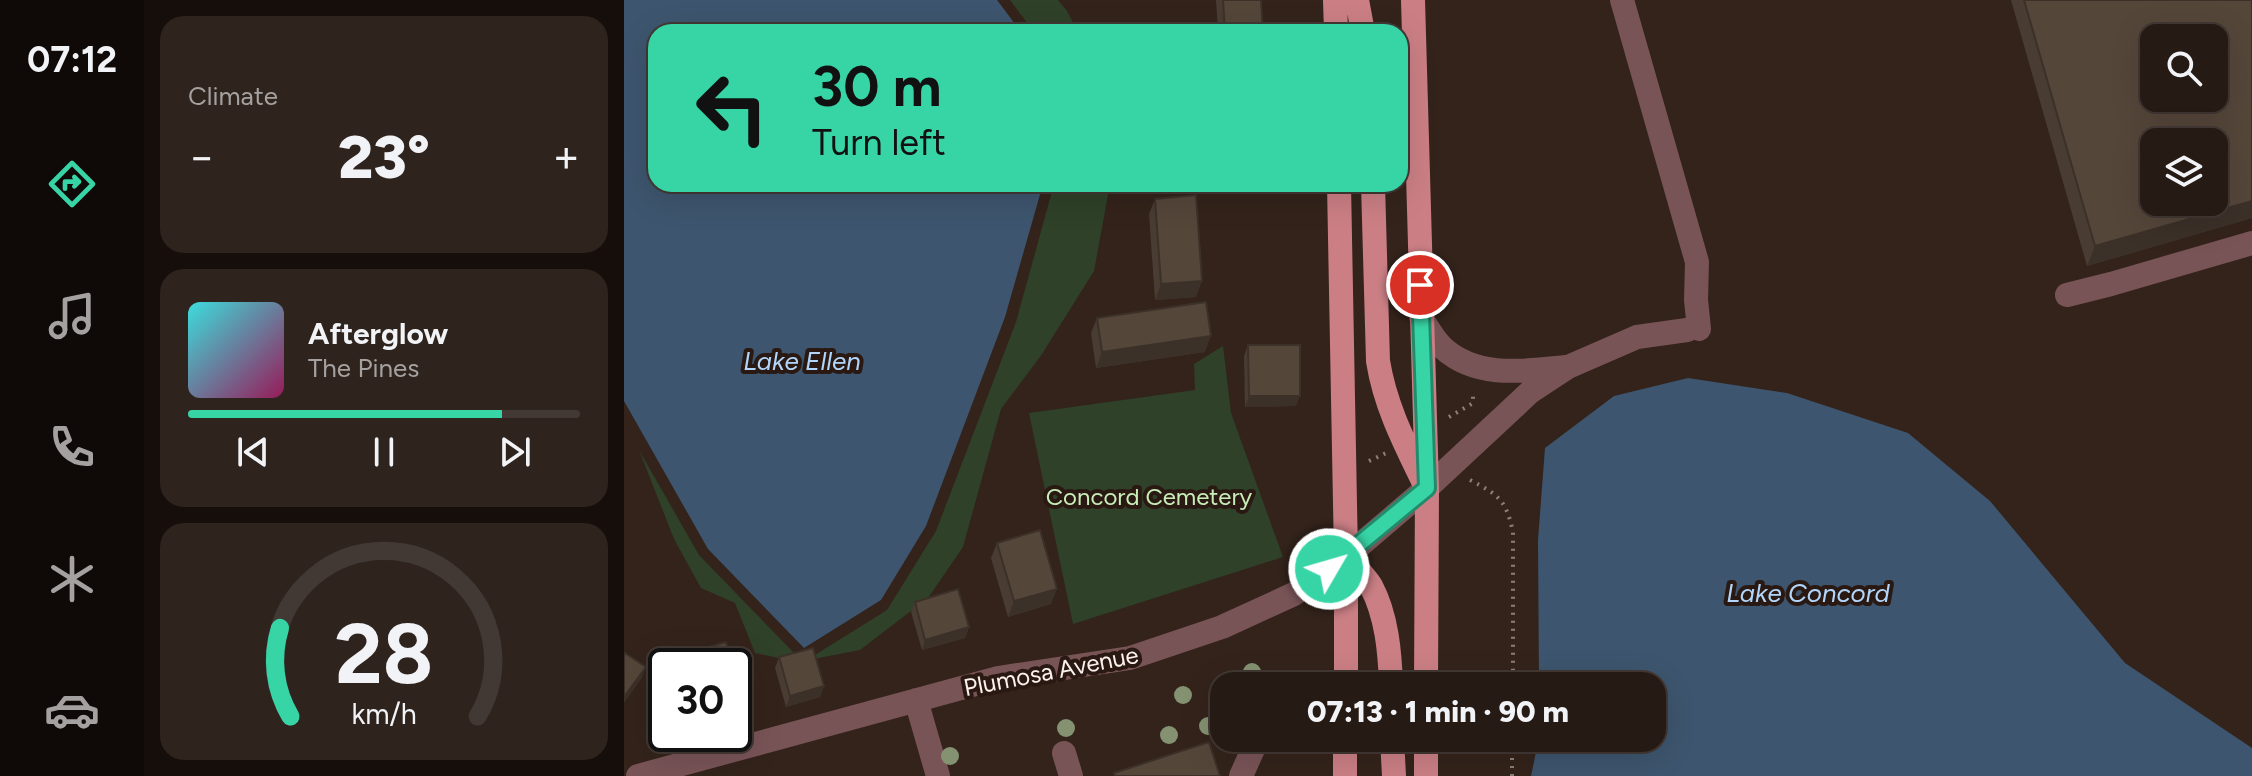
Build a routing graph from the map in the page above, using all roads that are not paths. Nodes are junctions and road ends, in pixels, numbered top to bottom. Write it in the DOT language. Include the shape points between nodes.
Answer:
graph roads {
  1 [pos="1335,0"];
  2 [pos="1357,0"];
  3 [pos="1413,0"];
  4 [pos="1622,0"];
  5 [pos="1336,24"];
  6 [pos="1362,24"];
  7 [pos="1339,192"];
  8 [pos="1373,192"];
  9 [pos="2252,243"];
  10 [pos="2067,295"];
  11 [pos="1421,317"];
  12 [pos="1568,367"];
  13 [pos="1427,488"];
  14 [pos="1346,557"];
  15 [pos="1346,672"];
  16 [pos="1390,672"];
  17 [pos="1426,672"];
  18 [pos="916,700"];
  19 [pos="1252,752"];
  20 [pos="1345,752"];
  21 [pos="1393,752"];
  22 [pos="1426,752"];
  23 [pos="638,776"];
  24 [pos="938,776"];
  25 [pos="1241,776"];
  26 [pos="1345,776"];
  27 [pos="1394,776"];
  28 [pos="1426,776"];
  1 -- 5 [label="main road"];
  2 -- 6 [label="main road"];
  3 -- 11 [label="main road"];
  4 -- 12 [label="street" via="1697,262 1693,329 1637,337"];
  7 -- 14 [label="main road"];
  8 -- 13 [label="main road" via="1382,384"];
  9 -- 10 [label="street"];
  11 -- 12 [label="street" via="1441,347 1476,367 1509,373"];
  11 -- 13 [label="main road"];
  12 -- 13 [label="street, Plumosa Avenue" via="1530,392"];
  13 -- 14 [label="street, Plumosa Avenue"];
  13 -- 17 [label="main road"];
  14 -- 15 [label="main road"];
  14 -- 16 [label="main road" via="1370,585 1384,623"];
  14 -- 18 [label="street, Plumosa Avenue" via="1294,594 1222,627 1130,658 998,678"];
  18 -- 23 [label="street, Plumosa Avenue"];
  18 -- 24 [label="street"];
  19 -- 25 [label="street"];
  20 -- 26 [label="main road"];
  21 -- 27 [label="main road"];
  22 -- 28 [label="main road"];
}
